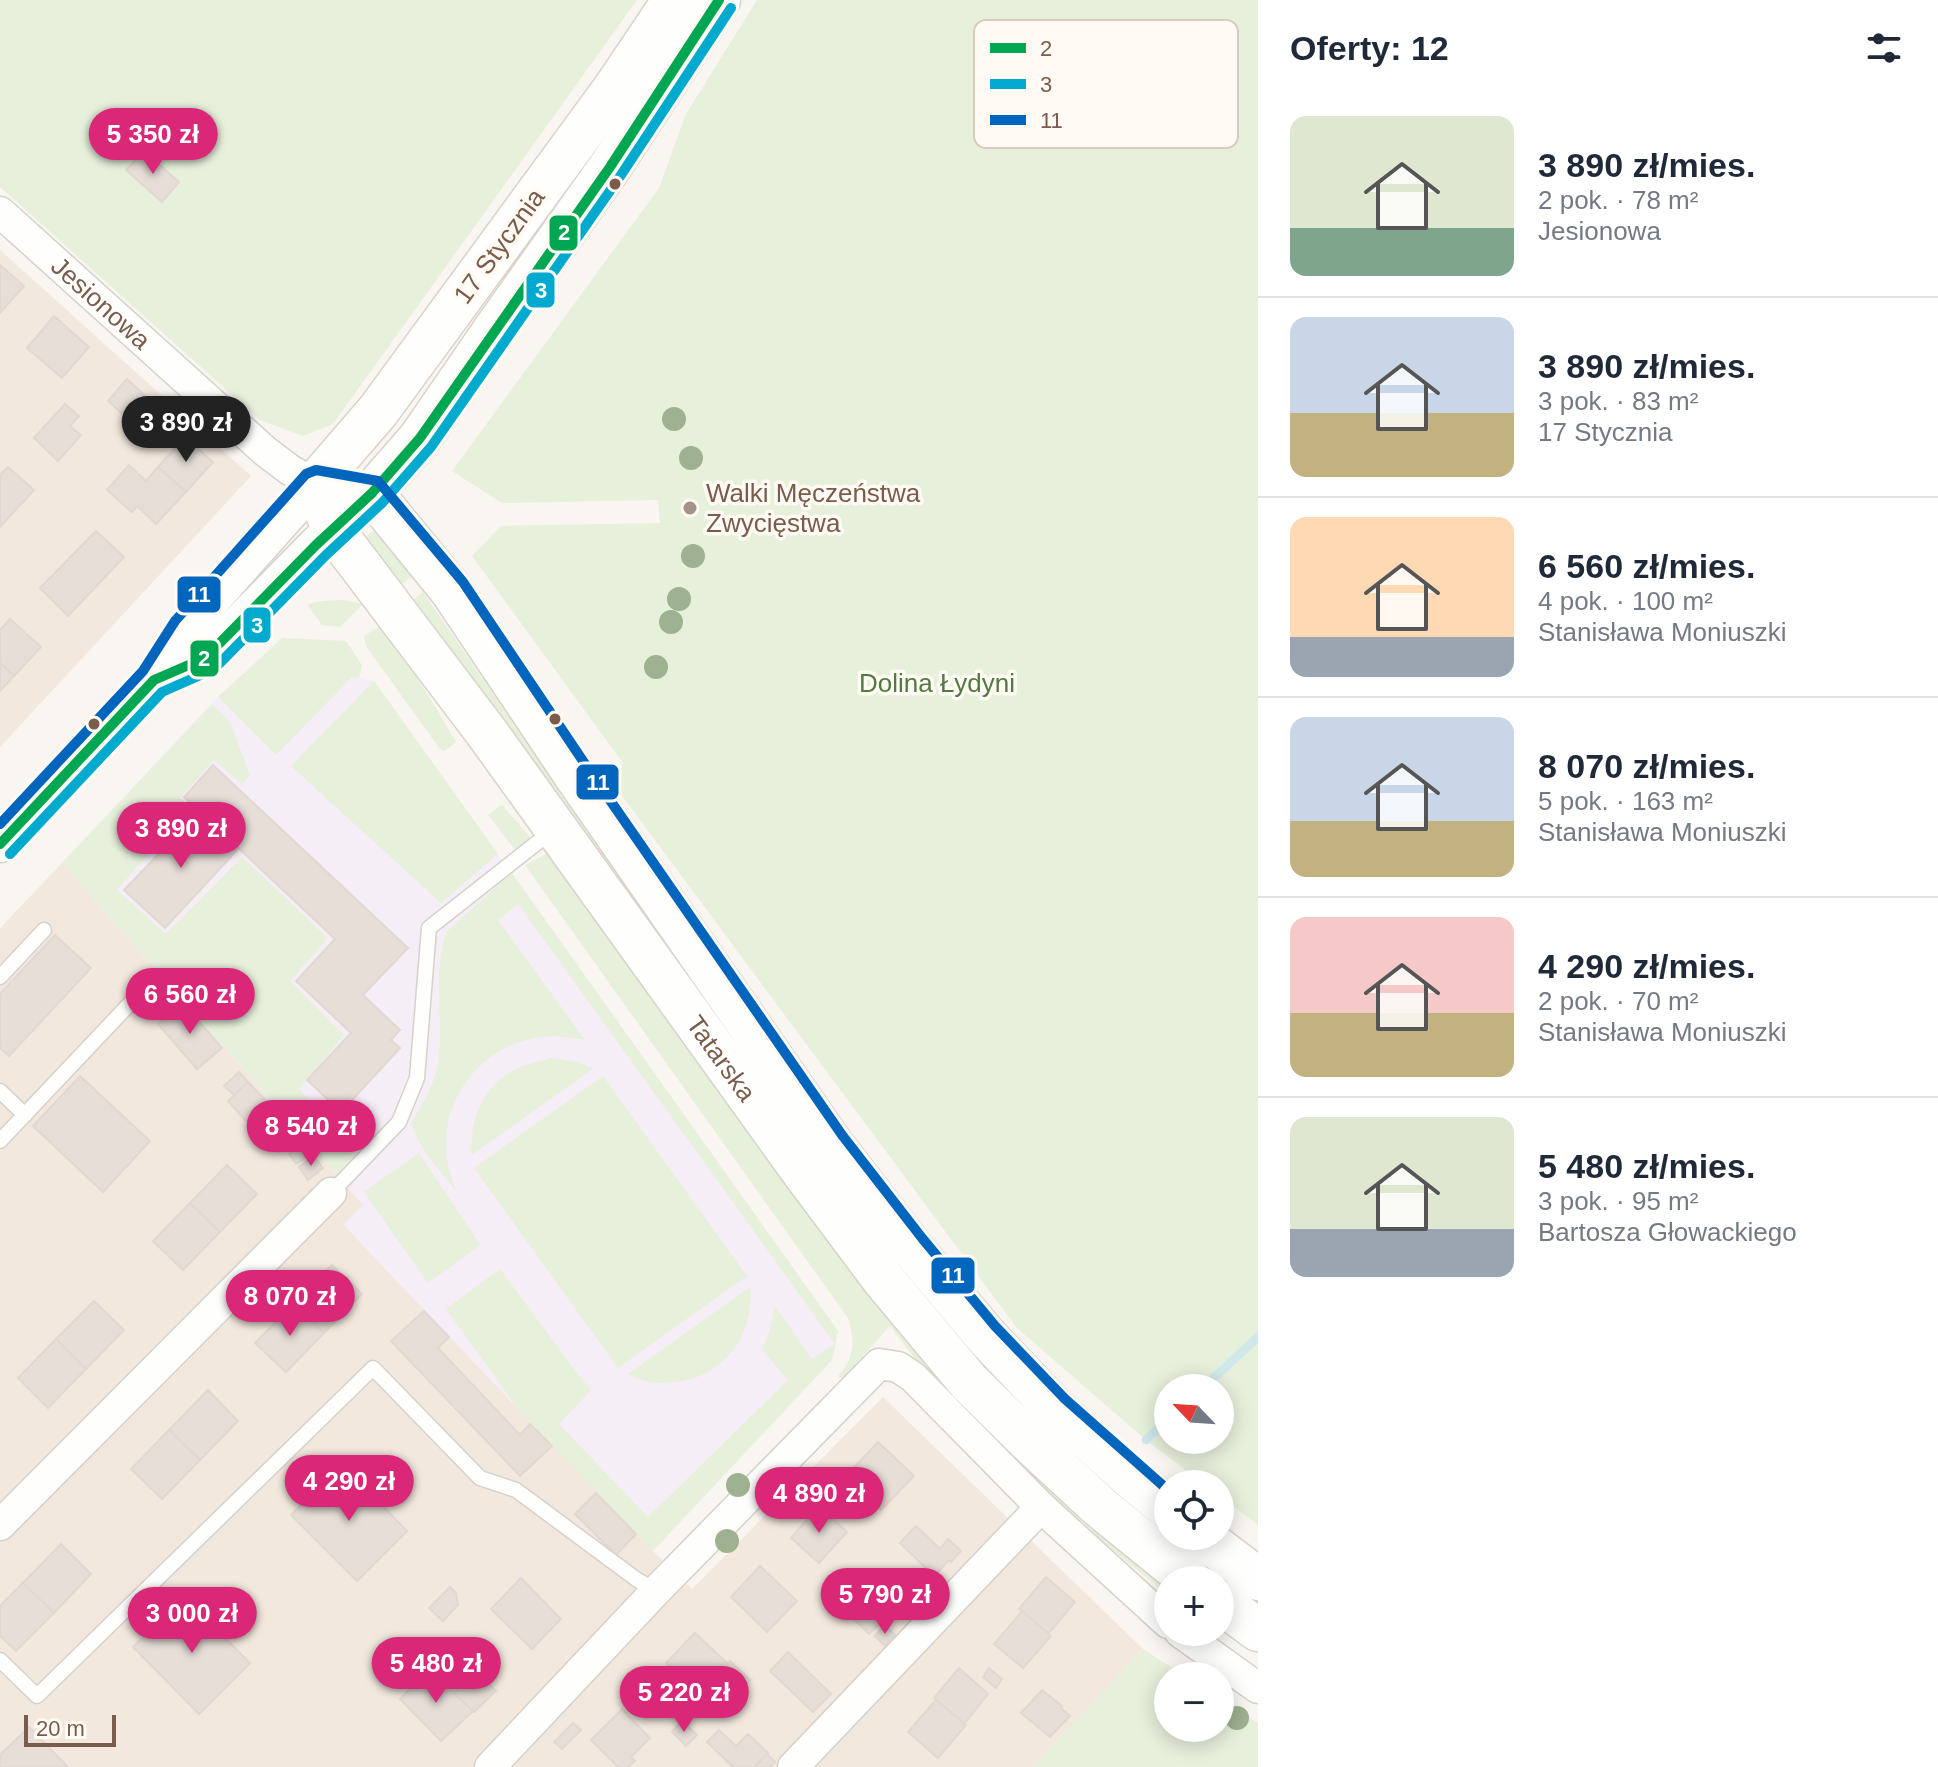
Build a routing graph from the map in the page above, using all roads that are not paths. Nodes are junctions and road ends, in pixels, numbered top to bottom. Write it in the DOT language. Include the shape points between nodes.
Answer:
graph roads {
  1 [pos="674,0"];
  2 [pos="719,0"];
  3 [pos="0,212"];
  4 [pos="315,484"];
  5 [pos="372,493"];
  6 [pos="334,531"];
  7 [pos="154,680"];
  8 [pos="556,829"];
  9 [pos="0,844"];
  10 [pos="44,930"];
  11 [pos="0,977"];
  12 [pos="137,996"];
  13 [pos="0,1091"];
  14 [pos="25,1115"];
  15 [pos="0,1141"];
  16 [pos="331,1193"];
  17 [pos="1154,1496"];
  18 [pos="1041,1507"];
  19 [pos="0,1525"];
  20 [pos="1220,1550"];
  21 [pos="1173,1566"];
  22 [pos="1258,1579"];
  23 [pos="656,1591"];
  24 [pos="1154,1610"];
  25 [pos="1234,1612"];
  26 [pos="1258,1630"];
  27 [pos="1200,1646"];
  28 [pos="0,1660"];
  29 [pos="1258,1688"];
  30 [pos="490,1767"];
  31 [pos="793,1767"];
  1 -- 4 [label="main road, 17 Stycznia" via="378,411"];
  2 -- 5 [label="main road, 17 Stycznia" via="610,167 420,438"];
  3 -- 4 [label="street, Jesionowa" via="265,451"];
  4 -- 5 [label="street"];
  4 -- 6 [label="main road, Tatarska"];
  4 -- 7 [label="street, 17 Stycznia" via="185,630"];
  5 -- 6 [label="street, 17 Stycznia"];
  5 -- 17 [label="main road, Tatarska" via="451,590 831,1143 911,1247 1055,1409"];
  6 -- 7 [label="street, 17 Stycznia" via="205,658"];
  6 -- 8 [label="main road, Tatarska"];
  7 -- 9 [label="street, 17 Stycznia"];
  8 -- 16 [label="lane" via="429,928 417,1078 399,1122"];
  8 -- 21 [label="main road, Tatarska" via="803,1172 959,1370 1100,1507"];
  10 -- 11 [label="lane"];
  12 -- 14 [label="lane"];
  13 -- 14 [label="lane"];
  14 -- 15 [label="lane"];
  16 -- 19 [label="street"];
  18 -- 23 [label="street" via="913,1377 879,1364"];
  18 -- 24 [label="street"];
  18 -- 31 [label="street"];
  20 -- 22 [label="main road"];
  23 -- 28 [label="lane" via="516,1490 480,1478 373,1368 37,1696"];
  23 -- 30 [label="street"];
  25 -- 26 [label="main road"];
  27 -- 29 [label="street"];
}
